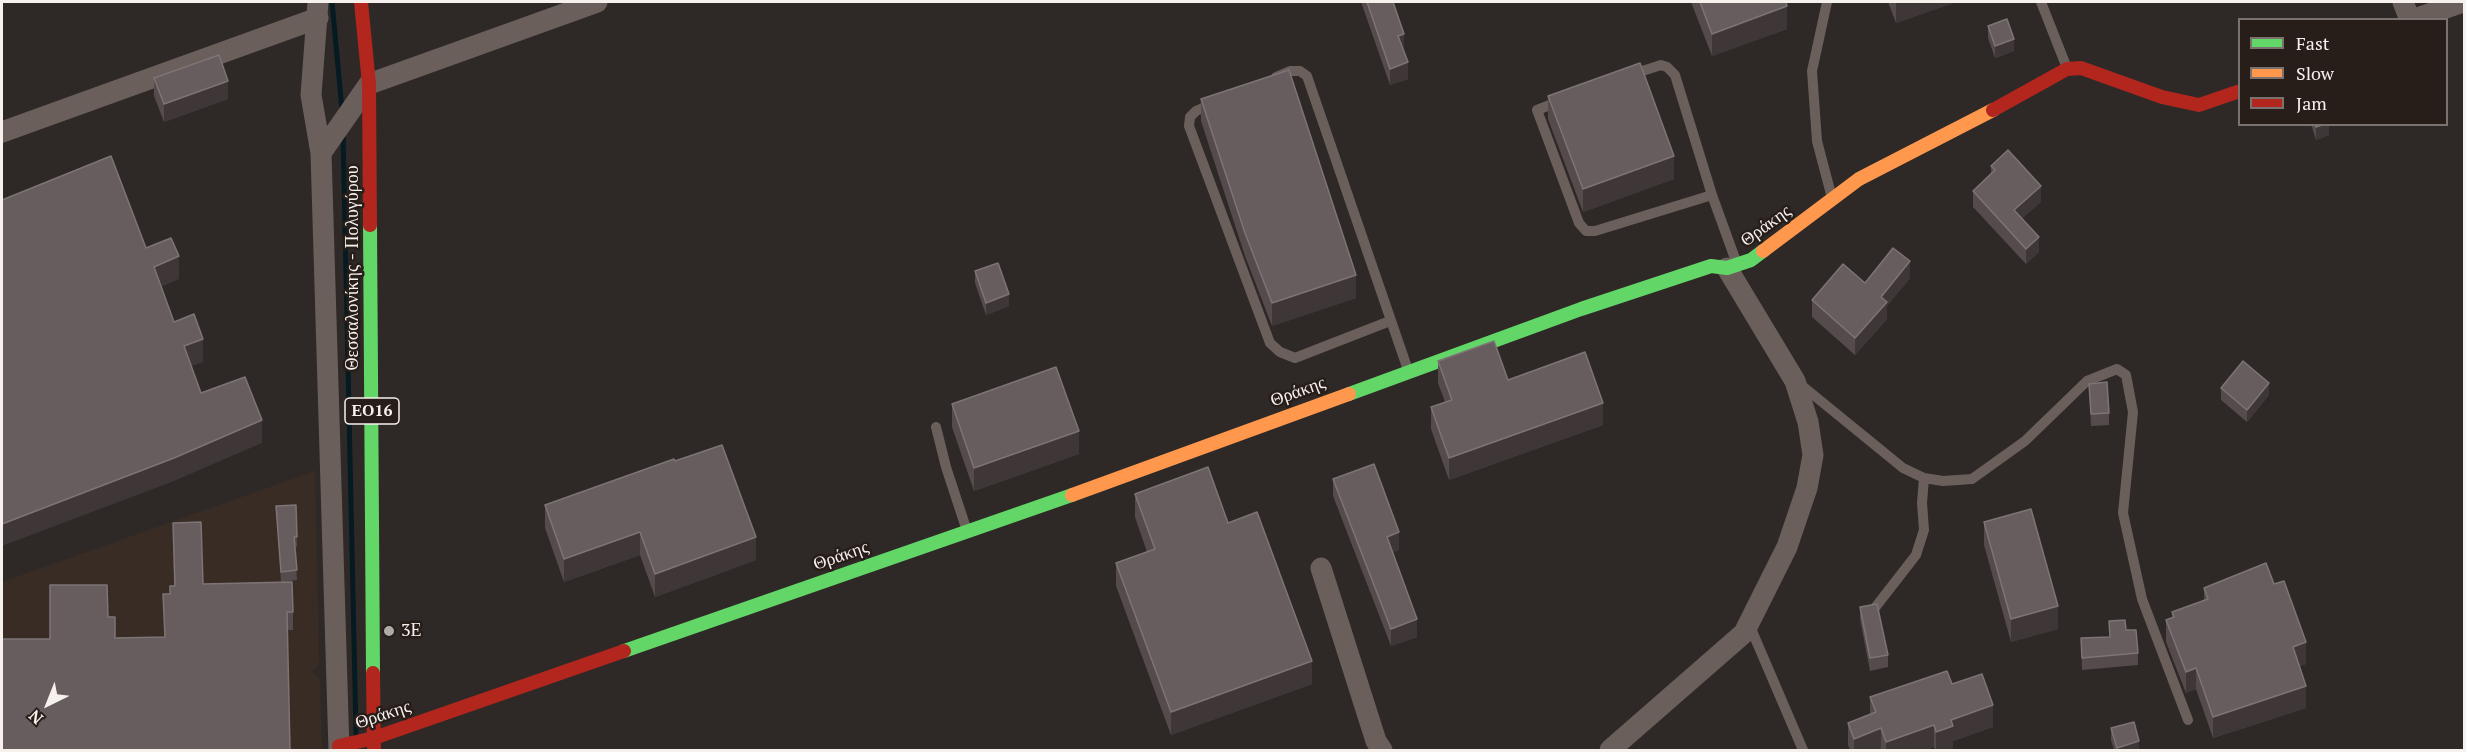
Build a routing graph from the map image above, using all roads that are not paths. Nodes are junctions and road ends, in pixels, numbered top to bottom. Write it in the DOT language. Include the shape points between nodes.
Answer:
graph roads {
  1 [pos="361,2"];
  2 [pos="597,2"];
  3 [pos="1827,2"];
  4 [pos="2041,2"];
  5 [pos="2403,2"];
  6 [pos="2463,2"];
  7 [pos="318,10"];
  8 [pos="2410,18"];
  9 [pos="2417,18"];
  10 [pos="2067,69"];
  11 [pos="1621,78"];
  12 [pos="1269,80"];
  13 [pos="369,84"];
  14 [pos="2238,92"];
  15 [pos="1228,98"];
  16 [pos="1568,98"];
  17 [pos="2,132"];
  18 [pos="321,153"];
  19 [pos="1712,195"];
  20 [pos="1832,198"];
  21 [pos="1732,266"];
  22 [pos="1390,321"];
  23 [pos="1408,370"];
  24 [pos="1795,381"];
  25 [pos="936,427"];
  26 [pos="1924,478"];
  27 [pos="967,531"];
  28 [pos="1321,568"];
  29 [pos="1874,609"];
  30 [pos="1749,624"];
  31 [pos="2188,720"];
  32 [pos="374,744"];
  33 [pos="339,748"];
  34 [pos="1382,750"];
  35 [pos="1610,750"];
  36 [pos="1803,750"];
  1 -- 13 [label="street, Θεσσαλονίκης - Πολυγύρου / ΕΟ16"];
  2 -- 13 [label="street"];
  3 -- 20 [label="lane" via="1812,71 1817,141"];
  4 -- 10 [label="lane"];
  5 -- 8 [label="street"];
  6 -- 9 [label="street"];
  7 -- 17 [label="street"];
  7 -- 18 [label="street" via="311,95"];
  10 -- 14 [label="street" via="2081,68 2162,97 2199,105"];
  10 -- 20 [label="street, Θράκης" via="1859,179"];
  11 -- 19 [label="lane" via="1661,65 1675,75"];
  12 -- 22 [label="lane" via="1290,71 1306,76"];
  13 -- 18 [label="street"];
  13 -- 32 [label="street, Θεσσαλονίκης - Πολυγύρου / ΕΟ16"];
  15 -- 22 [label="lane" via="1196,111 1189,126 1270,343 1295,358"];
  16 -- 19 [label="lane" via="1536,110 1578,224 1586,231"];
  18 -- 33 [label="street"];
  19 -- 21 [label="lane"];
  20 -- 21 [label="street, Θράκης" via="1761,255"];
  21 -- 23 [label="street, Θράκης" via="1711,266"];
  21 -- 24 [label="street"];
  22 -- 23 [label="lane"];
  23 -- 27 [label="street, Θράκης"];
  24 -- 26 [label="lane" via="1897,463"];
  24 -- 30 [label="street" via="1813,455 1807,488 1787,547"];
  25 -- 27 [label="lane"];
  26 -- 29 [label="lane" via="1924,530 1916,555"];
  26 -- 31 [label="lane" via="1972,479 2025,441 2087,381 2117,369 2126,375 2133,412 2123,513 2142,599"];
  27 -- 32 [label="street, Θράκης"];
  28 -- 34 [label="street"];
  30 -- 35 [label="street" via="1744,633"];
  30 -- 36 [label="lane"];
  32 -- 33 [label="street, Θράκης"];
}
